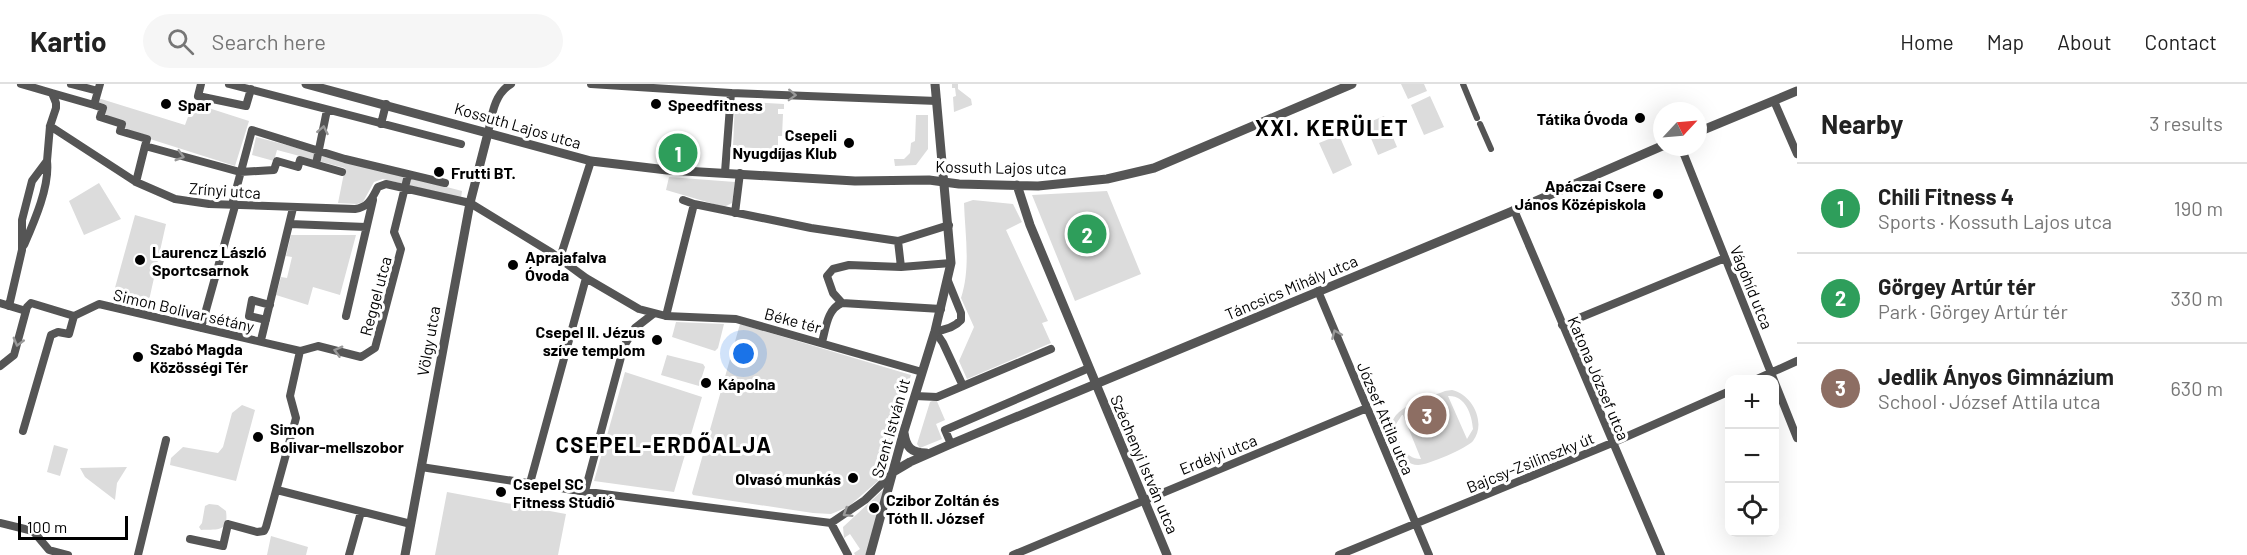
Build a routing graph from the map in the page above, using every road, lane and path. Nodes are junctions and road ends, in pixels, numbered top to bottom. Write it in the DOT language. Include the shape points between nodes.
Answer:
graph roads {
  1 [pos="21,84"];
  2 [pos="71,84"];
  3 [pos="201,84"];
  4 [pos="229,84"];
  5 [pos="306,84"];
  6 [pos="510,84"];
  7 [pos="591,84"];
  8 [pos="935,84"];
  9 [pos="1352,84"];
  10 [pos="1463,84"];
  11 [pos="99,88"];
  12 [pos="257,88"];
  13 [pos="1797,91"];
  14 [pos="52,93"];
  15 [pos="731,93"];
  16 [pos="937,101"];
  17 [pos="1774,101"];
  18 [pos="386,104"];
  19 [pos="94,105"];
  20 [pos="327,110"];
  21 [pos="381,124"];
  22 [pos="50,126"];
  23 [pos="1707,128"];
  24 [pos="488,133"];
  25 [pos="461,144"];
  26 [pos="145,146"];
  27 [pos="1491,148"];
  28 [pos="1653,150"];
  29 [pos="319,151"];
  30 [pos="1797,154"];
  31 [pos="1685,156"];
  32 [pos="47,160"];
  33 [pos="591,161"];
  34 [pos="315,164"];
  35 [pos="240,172"];
  36 [pos="342,172"];
  37 [pos="725,172"];
  38 [pos="740,173"];
  39 [pos="408,175"];
  40 [pos="136,182"];
  41 [pos="944,182"];
  42 [pos="445,183"];
  43 [pos="1017,185"];
  44 [pos="405,188"];
  45 [pos="373,200"];
  46 [pos="683,200"];
  47 [pos="470,203"];
  48 [pos="694,204"];
  49 [pos="233,206"];
  50 [pos="293,208"];
  51 [pos="1514,210"];
  52 [pos="735,213"];
  53 [pos="290,224"];
  54 [pos="949,225"];
  55 [pos="366,227"];
  56 [pos="898,241"];
  57 [pos="22,250"];
  58 [pos="560,258"];
  59 [pos="1725,258"];
  60 [pos="951,263"];
  61 [pos="901,267"];
  62 [pos="586,278"];
  63 [pos="948,281"];
  64 [pos="1318,291"];
  65 [pos="0,303"];
  66 [pos="842,303"];
  67 [pos="270,305"];
  68 [pos="9,306"];
  69 [pos="941,309"];
  70 [pos="26,311"];
  71 [pos="653,314"];
  72 [pos="74,316"];
  73 [pos="346,316"];
  74 [pos="666,316"];
  75 [pos="266,320"];
  76 [pos="1562,325"];
  77 [pos="201,327"];
  78 [pos="935,331"];
  79 [pos="261,340"];
  80 [pos="822,342"];
  81 [pos="1051,349"];
  82 [pos="300,351"];
  83 [pos="1797,361"];
  84 [pos="0,366"];
  85 [pos="1089,368"];
  86 [pos="922,372"];
  87 [pos="1772,372"];
  88 [pos="1766,375"];
  89 [pos="1096,384"];
  90 [pos="963,386"];
  91 [pos="1725,393"];
  92 [pos="915,396"];
  93 [pos="1367,408"];
  94 [pos="23,431"];
  95 [pos="904,431"];
  96 [pos="1797,438"];
  97 [pos="166,440"];
  98 [pos="1612,443"];
  99 [pos="951,444"];
  100 [pos="931,452"];
  101 [pos="421,467"];
  102 [pos="893,472"];
  103 [pos="530,483"];
  104 [pos="277,490"];
  105 [pos="585,491"];
  106 [pos="1144,499"];
  107 [pos="361,512"];
  108 [pos="0,523"];
  109 [pos="831,523"];
  110 [pos="1415,523"];
  111 [pos="411,524"];
  112 [pos="190,539"];
  113 [pos="68,555"];
  114 [pos="138,555"];
  115 [pos="349,555"];
  116 [pos="405,555"];
  117 [pos="848,555"];
  118 [pos="870,555"];
  119 [pos="1013,555"];
  120 [pos="1167,555"];
  121 [pos="1339,555"];
  122 [pos="1429,555"];
  123 [pos="1661,555"];
  1 -- 14 [label="street"];
  2 -- 11 [label="street"];
  3 -- 12 [label="street" via="198,96 246,106"];
  4 -- 12 [label="street, Kossuth Lajos utca"];
  5 -- 18 [label="street, Kossuth Lajos utca"];
  6 -- 24 [label="street" via="494,106"];
  7 -- 15 [label="street"];
  8 -- 16 [label="street, Szent István út"];
  9 -- 43 [label="street, Kossuth Lajos utca" via="1154,168 1087,182"];
  10 -- 27 [label="street"];
  11 -- 19 [label="street"];
  12 -- 20 [label="street, Kossuth Lajos utca"];
  13 -- 17 [label="street"];
  14 -- 19 [label="street"];
  14 -- 22 [label="street" via="56,103"];
  15 -- 16 [label="street, one-way"];
  15 -- 37 [label="street"];
  16 -- 41 [label="street, Szent István út"];
  17 -- 23 [label="street"];
  17 -- 30 [label="street"];
  18 -- 21 [label="street"];
  18 -- 24 [label="street, Kossuth Lajos utca"];
  19 -- 26 [label="street" via="103,108 100,117 122,124 120,131 147,139"];
  20 -- 21 [label="street, Kossuth Lajos utca"];
  29 -- 20 [label="street, one-way"];
  21 -- 25 [label="street, Kossuth Lajos utca"];
  22 -- 32 [label="street"];
  22 -- 40 [label="street, Zrínyi utca"];
  24 -- 33 [label="street, Kossuth Lajos utca"];
  24 -- 47 [label="street, Völgy utca"];
  26 -- 35 [label="street, one-way"];
  26 -- 40 [label="street"];
  28 -- 51 [label="street, Táncsics Mihály utca"];
  29 -- 34 [label="street"];
  29 -- 35 [label="street" via="252,130"];
  29 -- 39 [label="street"];
  31 -- 59 [label="street, Vágóhíd utca"];
  32 -- 57 [label="street" via="48,171 34,222"];
  32 -- 57 [label="street" via="32,181 22,220"];
  33 -- 37 [label="street, Kossuth Lajos utca"];
  33 -- 58 [label="street"];
  34 -- 35 [label="street" via="300,160 298,167 277,161 274,170"];
  34 -- 36 [label="street"];
  35 -- 49 [label="street"];
  37 -- 38 [label="street, Kossuth Lajos utca"];
  38 -- 41 [label="street, Kossuth Lajos utca"];
  38 -- 52 [label="street"];
  39 -- 42 [label="street"];
  39 -- 44 [label="street, Reggel utca"];
  40 -- 49 [label="street, Zrínyi utca" via="188,202"];
  41 -- 43 [label="street, Kossuth Lajos utca"];
  41 -- 54 [label="street, Szent István út"];
  43 -- 85 [label="street, Széchenyi István utca"];
  44 -- 45 [label="street, Zrínyi utca" via="383,184 376,189"];
  44 -- 47 [label="street, Zrínyi utca"];
  44 -- 82 [label="street, Reggel utca, one-way" via="394,232 401,249 375,348 361,357 318,346"];
  45 -- 50 [label="street, Zrínyi utca" via="355,209"];
  45 -- 55 [label="street"];
  46 -- 48 [label="street"];
  47 -- 58 [label="street, Béke tér"];
  47 -- 101 [label="street, Völgy utca"];
  48 -- 52 [label="street"];
  48 -- 74 [label="street"];
  49 -- 50 [label="street, Zrínyi utca"];
  49 -- 77 [label="street"];
  50 -- 53 [label="street"];
  51 -- 64 [label="street, Táncsics Mihály utca"];
  51 -- 76 [label="street, Katona József utca"];
  52 -- 56 [label="street"];
  53 -- 55 [label="street"];
  53 -- 67 [label="street"];
  54 -- 56 [label="street"];
  54 -- 60 [label="street, Szent István út"];
  55 -- 73 [label="street"];
  56 -- 61 [label="street"];
  57 -- 68 [label="street"];
  58 -- 62 [label="street, Béke tér"];
  59 -- 76 [label="street"];
  59 -- 87 [label="street, Vágóhíd utca"];
  60 -- 61 [label="street"];
  60 -- 63 [label="street, Szent István út"];
  61 -- 66 [label="street" via="849,265 831,269 827,276 833,293"];
  62 -- 71 [label="street, Béke tér"];
  62 -- 103 [label="street"];
  63 -- 69 [label="street, Szent István út"];
  63 -- 78 [label="street" via="961,320 957,325"];
  64 -- 89 [label="street, Táncsics Mihály utca"];
  93 -- 64 [label="street, József Attila utca, one-way"];
  65 -- 68 [label="street"];
  66 -- 69 [label="street"];
  66 -- 80 [label="street" via="830,314"];
  67 -- 75 [label="street"];
  67 -- 75 [label="street" via="252,300 249,316"];
  68 -- 70 [label="street"];
  69 -- 78 [label="street, Szent István út"];
  70 -- 72 [label="street" via="34,302"];
  70 -- 84 [label="street, one-way" via="14,355"];
  71 -- 74 [label="street, Béke tér"];
  71 -- 105 [label="street" via="634,328 624,346"];
  72 -- 77 [label="street, Simon Bolivar sétány" via="99,304"];
  72 -- 94 [label="street" via="69,334 51,335"];
  74 -- 80 [label="street, Béke tér" via="736,319"];
  75 -- 79 [label="street"];
  76 -- 98 [label="street, Katona József utca"];
  77 -- 79 [label="street, Simon Bolivar sétány"];
  78 -- 86 [label="street, Szent István út"];
  78 -- 90 [label="street"];
  79 -- 82 [label="street, Simon Bolivar sétány"];
  80 -- 86 [label="street, Béke tér"];
  81 -- 90 [label="street"];
  82 -- 104 [label="street" via="290,396 296,418"];
  83 -- 87 [label="street"];
  85 -- 89 [label="street, Széchenyi István utca"];
  85 -- 99 [label="street" via="945,430"];
  86 -- 92 [label="street, Szent István út"];
  87 -- 88 [label="street"];
  87 -- 96 [label="street, Vágóhíd utca"];
  89 -- 99 [label="street, Táncsics Mihály utca"];
  89 -- 106 [label="street, Széchenyi István utca"];
  90 -- 92 [label="street" via="937,397"];
  91 -- 98 [label="street, Bajcsy-Zsilinszky út"];
  92 -- 95 [label="street, Szent István út"];
  93 -- 106 [label="street, Erdélyi utca"];
  93 -- 110 [label="street, József Attila utca"];
  95 -- 100 [label="street" via="910,449"];
  95 -- 102 [label="street, Szent István út"];
  97 -- 114 [label="street"];
  98 -- 110 [label="street, Bajcsy-Zsilinszky út"];
  98 -- 123 [label="street, Katona József utca"];
  99 -- 100 [label="street, Táncsics Mihály utca"];
  100 -- 102 [label="street, Táncsics Mihály utca"];
  101 -- 103 [label="street"];
  101 -- 111 [label="street, Völgy utca"];
  102 -- 109 [label="street, one-way" via="865,500"];
  102 -- 118 [label="street, Szent István út"];
  103 -- 105 [label="street"];
  104 -- 107 [label="street"];
  104 -- 112 [label="street" via="264,531 228,524 223,546"];
  105 -- 109 [label="street"];
  106 -- 119 [label="street, Erdélyi utca"];
  106 -- 120 [label="street, Széchenyi István utca"];
  107 -- 111 [label="street"];
  107 -- 115 [label="street"];
  108 -- 113 [label="street" via="33,531 49,550"];
  109 -- 117 [label="street"];
  110 -- 121 [label="street, Bajcsy-Zsilinszky út"];
  110 -- 122 [label="street, József Attila utca"];
  111 -- 116 [label="street, Völgy utca"];
}
